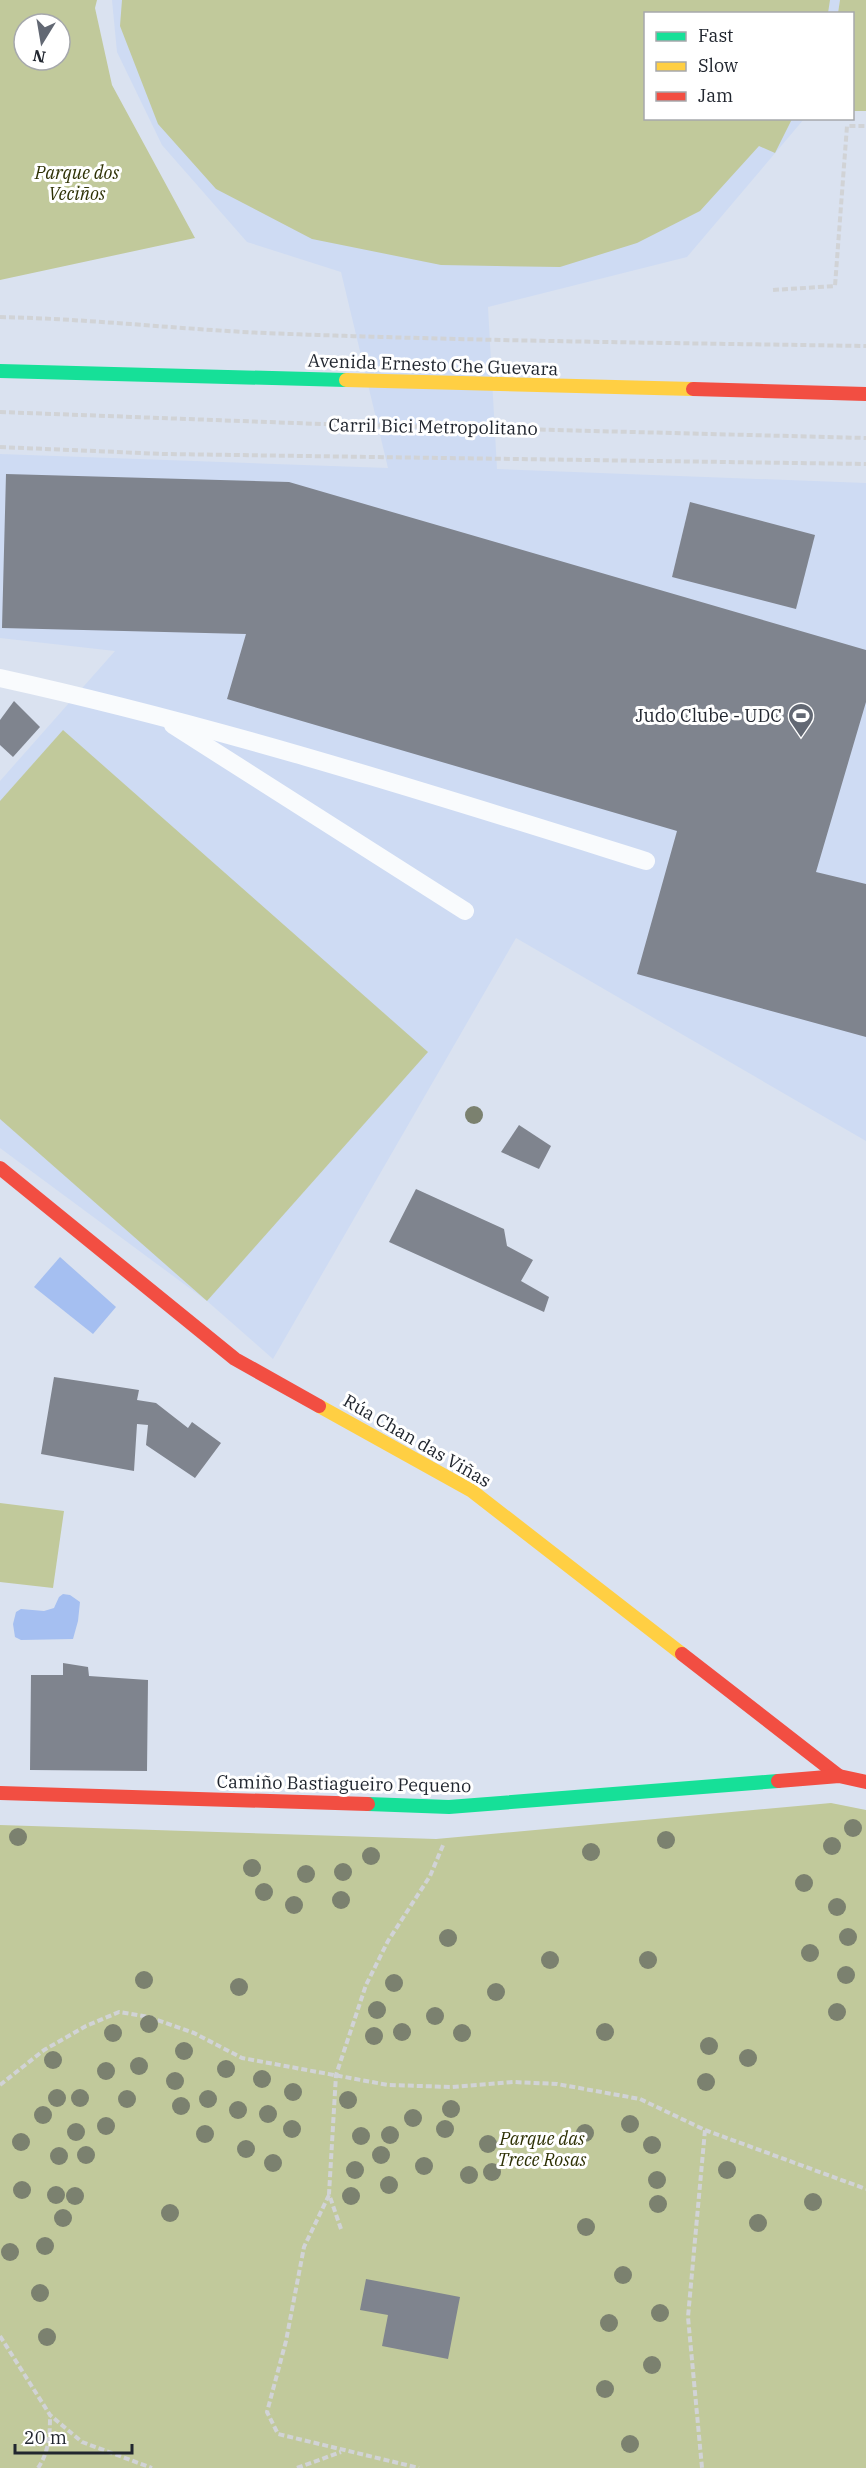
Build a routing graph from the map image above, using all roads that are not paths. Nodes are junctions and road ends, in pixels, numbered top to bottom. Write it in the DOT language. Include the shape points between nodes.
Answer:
graph roads {
  1 [pos="0,371"];
  2 [pos="866,394"];
  3 [pos="0,678"];
  4 [pos="159,716"];
  5 [pos="646,861"];
  6 [pos="465,911"];
  7 [pos="0,1168"];
  8 [pos="839,1776"];
  9 [pos="866,1782"];
  10 [pos="0,1793"];
  1 -- 2 [label="street, Avenida Ernesto Che Guevara"];
  3 -- 4 [label="lane"];
  4 -- 5 [label="lane" via="273,746"];
  4 -- 6 [label="lane"];
  7 -- 8 [label="street, Rúa Chan das Viñas" via="235,1359 472,1491"];
  8 -- 9 [label="street, Camiño Bastiagueiro Pequeno"];
  8 -- 10 [label="street, Camiño Bastiagueiro Pequeno" via="449,1807"];
}
